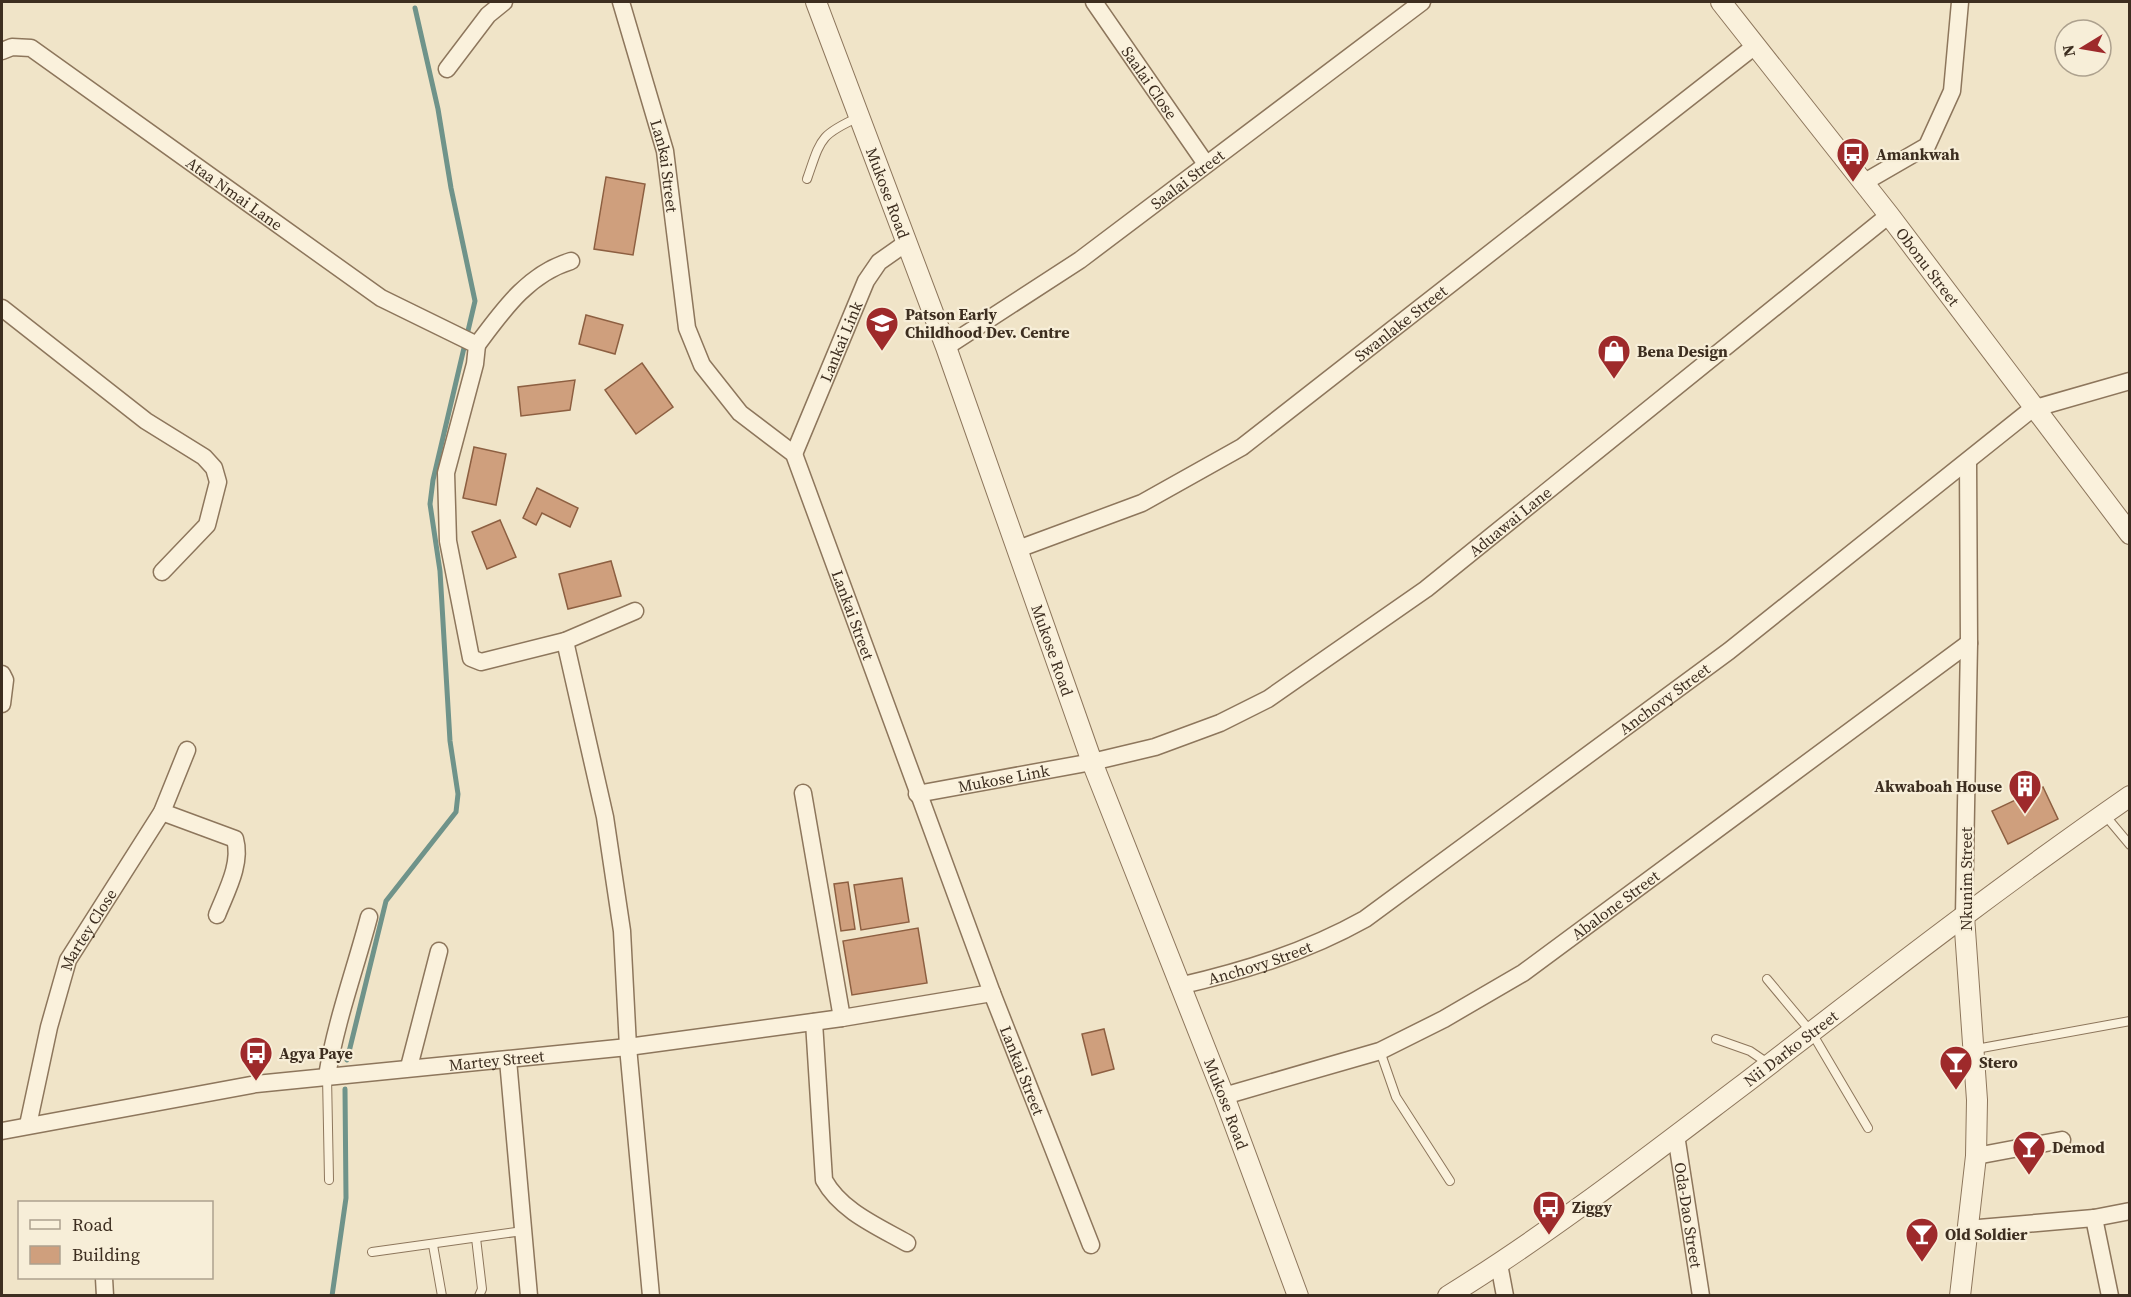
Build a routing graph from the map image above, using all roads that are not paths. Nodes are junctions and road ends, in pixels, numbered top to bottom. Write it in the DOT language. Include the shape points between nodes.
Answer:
graph roads {
  1 [pos="504,2"];
  2 [pos="621,2"];
  3 [pos="816,2"];
  4 [pos="1094,2"];
  5 [pos="1422,2"];
  6 [pos="1721,2"];
  7 [pos="1960,2"];
  8 [pos="1755,46"];
  9 [pos="2,51"];
  10 [pos="447,69"];
  11 [pos="859,117"];
  12 [pos="1206,164"];
  13 [pos="807,179"];
  14 [pos="1863,183"];
  15 [pos="1889,215"];
  16 [pos="906,243"];
  17 [pos="571,261"];
  18 [pos="2,308"];
  19 [pos="474,343"];
  20 [pos="946,347"];
  21 [pos="2130,381"];
  22 [pos="2032,409"];
  23 [pos="794,454"];
  24 [pos="1968,461"];
  25 [pos="2130,534"];
  26 [pos="1018,549"];
  27 [pos="162,572"];
  28 [pos="635,611"];
  29 [pos="565,641"];
  30 [pos="1969,644"];
  31 [pos="2,674"];
  32 [pos="2,704"];
  33 [pos="187,750"];
  34 [pos="1092,762"];
  35 [pos="803,793"];
  36 [pos="917,794"];
  37 [pos="2130,796"];
  38 [pos="162,812"];
  39 [pos="2103,814"];
  40 [pos="2130,844"];
  41 [pos="217,915"];
  42 [pos="1964,916"];
  43 [pos="369,917"];
  44 [pos="439,951"];
  45 [pos="1767,978"];
  46 [pos="1179,986"];
  47 [pos="992,993"];
  48 [pos="842,1018"];
  49 [pos="2130,1021"];
  50 [pos="814,1022"];
  51 [pos="1812,1033"];
  52 [pos="1716,1039"];
  53 [pos="628,1047"];
  54 [pos="1976,1049"];
  55 [pos="1380,1051"];
  56 [pos="508,1060"];
  57 [pos="1769,1064"];
  58 [pos="409,1067"];
  59 [pos="327,1076"];
  60 [pos="1224,1096"];
  61 [pos="28,1125"];
  62 [pos="1868,1128"];
  63 [pos="2,1131"];
  64 [pos="1676,1136"];
  65 [pos="2062,1140"];
  66 [pos="1976,1156"];
  67 [pos="329,1180"];
  68 [pos="1450,1181"];
  69 [pos="2130,1211"];
  70 [pos="2094,1218"];
  71 [pos="1967,1229"];
  72 [pos="523,1231"];
  73 [pos="476,1238"];
  74 [pos="906,1243"];
  75 [pos="433,1245"];
  76 [pos="1091,1245"];
  77 [pos="372,1252"];
  78 [pos="1499,1264"];
  79 [pos="104,1279"];
  80 [pos="105,1296"];
  81 [pos="442,1296"];
  82 [pos="478,1296"];
  83 [pos="529,1296"];
  84 [pos="651,1296"];
  85 [pos="1298,1296"];
  86 [pos="1448,1296"];
  87 [pos="1504,1296"];
  88 [pos="1701,1296"];
  89 [pos="1960,1296"];
  90 [pos="2110,1296"];
  1 -- 10 [label="street" via="488,15"];
  2 -- 23 [label="street, Lankai Street" via="665,151 687,328 702,365 740,413"];
  3 -- 11 [label="street, Mukose Road"];
  4 -- 12 [label="street, Saalai Close"];
  5 -- 12 [label="street, Saalai Street"];
  6 -- 8 [label="street, Obonu Street"];
  7 -- 14 [label="street" via="1952,91 1927,146"];
  8 -- 14 [label="street, Obonu Street"];
  8 -- 26 [label="street, Swanlake Street" via="1242,447 1142,503"];
  9 -- 19 [label="street, Ataa Nmai Lane" via="31,48 381,298"];
  11 -- 13 [label="lane" via="823,138"];
  11 -- 16 [label="street, Mukose Road"];
  12 -- 20 [label="street, Saalai Street" via="1080,261"];
  14 -- 15 [label="street, Obonu Street"];
  15 -- 22 [label="street, Obonu Street"];
  15 -- 34 [label="street, Aduawai Lane" via="1426,589 1268,699 1191,735"];
  16 -- 20 [label="street, Mukose Road"];
  16 -- 23 [label="street, Lankai Link" via="879,262 866,281"];
  17 -- 19 [label="street" via="550,267 511,299"];
  18 -- 27 [label="street" via="146,421 204,457 214,468 218,482 207,525"];
  19 -- 29 [label="street" via="475,364 446,473 448,541 471,658 481,662"];
  20 -- 26 [label="street, Mukose Road"];
  21 -- 22 [label="street, Anchovy Street"];
  22 -- 24 [label="street, Anchovy Street"];
  22 -- 25 [label="street, Obonu Street"];
  23 -- 36 [label="street, Lankai Street"];
  24 -- 30 [label="street, Nkunim Street"];
  24 -- 46 [label="street, Anchovy Street" via="1729,651 1365,919 1283,957"];
  26 -- 34 [label="street, Mukose Road"];
  28 -- 29 [label="street"];
  29 -- 53 [label="street" via="605,817 622,931"];
  30 -- 42 [label="street, Nkunim Street"];
  30 -- 55 [label="street, Abalone Street" via="1676,857 1555,951 1444,1019"];
  31 -- 32 [label="street"];
  33 -- 38 [label="street, Martey Close"];
  34 -- 36 [label="street, Mukose Link"];
  34 -- 46 [label="street, Mukose Road"];
  35 -- 48 [label="street"];
  36 -- 47 [label="street, Lankai Street"];
  37 -- 39 [label="street, Nii Darko Street"];
  38 -- 41 [label="street" via="236,839 234,868"];
  38 -- 61 [label="street, Martey Close" via="68,960"];
  39 -- 40 [label="lane"];
  39 -- 42 [label="street, Nii Darko Street"];
  42 -- 51 [label="street, Nii Darko Street"];
  42 -- 54 [label="street, Nkunim Street"];
  43 -- 59 [label="street" via="334,1031"];
  44 -- 58 [label="street"];
  45 -- 51 [label="lane"];
  46 -- 60 [label="street, Mukose Road"];
  47 -- 48 [label="street, Martey Street"];
  47 -- 76 [label="street, Lankai Street"];
  48 -- 50 [label="street, Martey Street"];
  49 -- 54 [label="lane"];
  50 -- 53 [label="street, Martey Street"];
  50 -- 74 [label="street" via="825,1180 832,1195 843,1205"];
  51 -- 57 [label="street, Nii Darko Street"];
  51 -- 62 [label="lane"];
  52 -- 57 [label="lane" via="1750,1051"];
  53 -- 56 [label="street, Martey Street"];
  53 -- 84 [label="street"];
  54 -- 66 [label="street, Nkunim Street"];
  55 -- 60 [label="street, Abalone Street"];
  55 -- 68 [label="lane" via="1396,1097"];
  56 -- 58 [label="street, Martey Street"];
  56 -- 72 [label="street"];
  57 -- 64 [label="street, Nii Darko Street"];
  58 -- 59 [label="street, Martey Street"];
  59 -- 61 [label="street, Martey Street" via="256,1084"];
  59 -- 67 [label="lane"];
  60 -- 85 [label="street, Mukose Road"];
  61 -- 63 [label="street, Martey Street"];
  64 -- 78 [label="street, Nii Darko Street"];
  64 -- 88 [label="street, Oda-Dao Street"];
  65 -- 66 [label="street"];
  66 -- 71 [label="street, Nkunim Street"];
  69 -- 70 [label="street"];
  70 -- 71 [label="street"];
  70 -- 90 [label="street"];
  71 -- 89 [label="street, Nkunim Street"];
  72 -- 73 [label="lane"];
  72 -- 83 [label="street"];
  73 -- 75 [label="lane"];
  73 -- 82 [label="lane" via="482,1289"];
  75 -- 77 [label="lane"];
  75 -- 81 [label="lane"];
  78 -- 86 [label="street, Nii Darko Street"];
  78 -- 87 [label="street"];
  79 -- 80 [label="street"];
}
